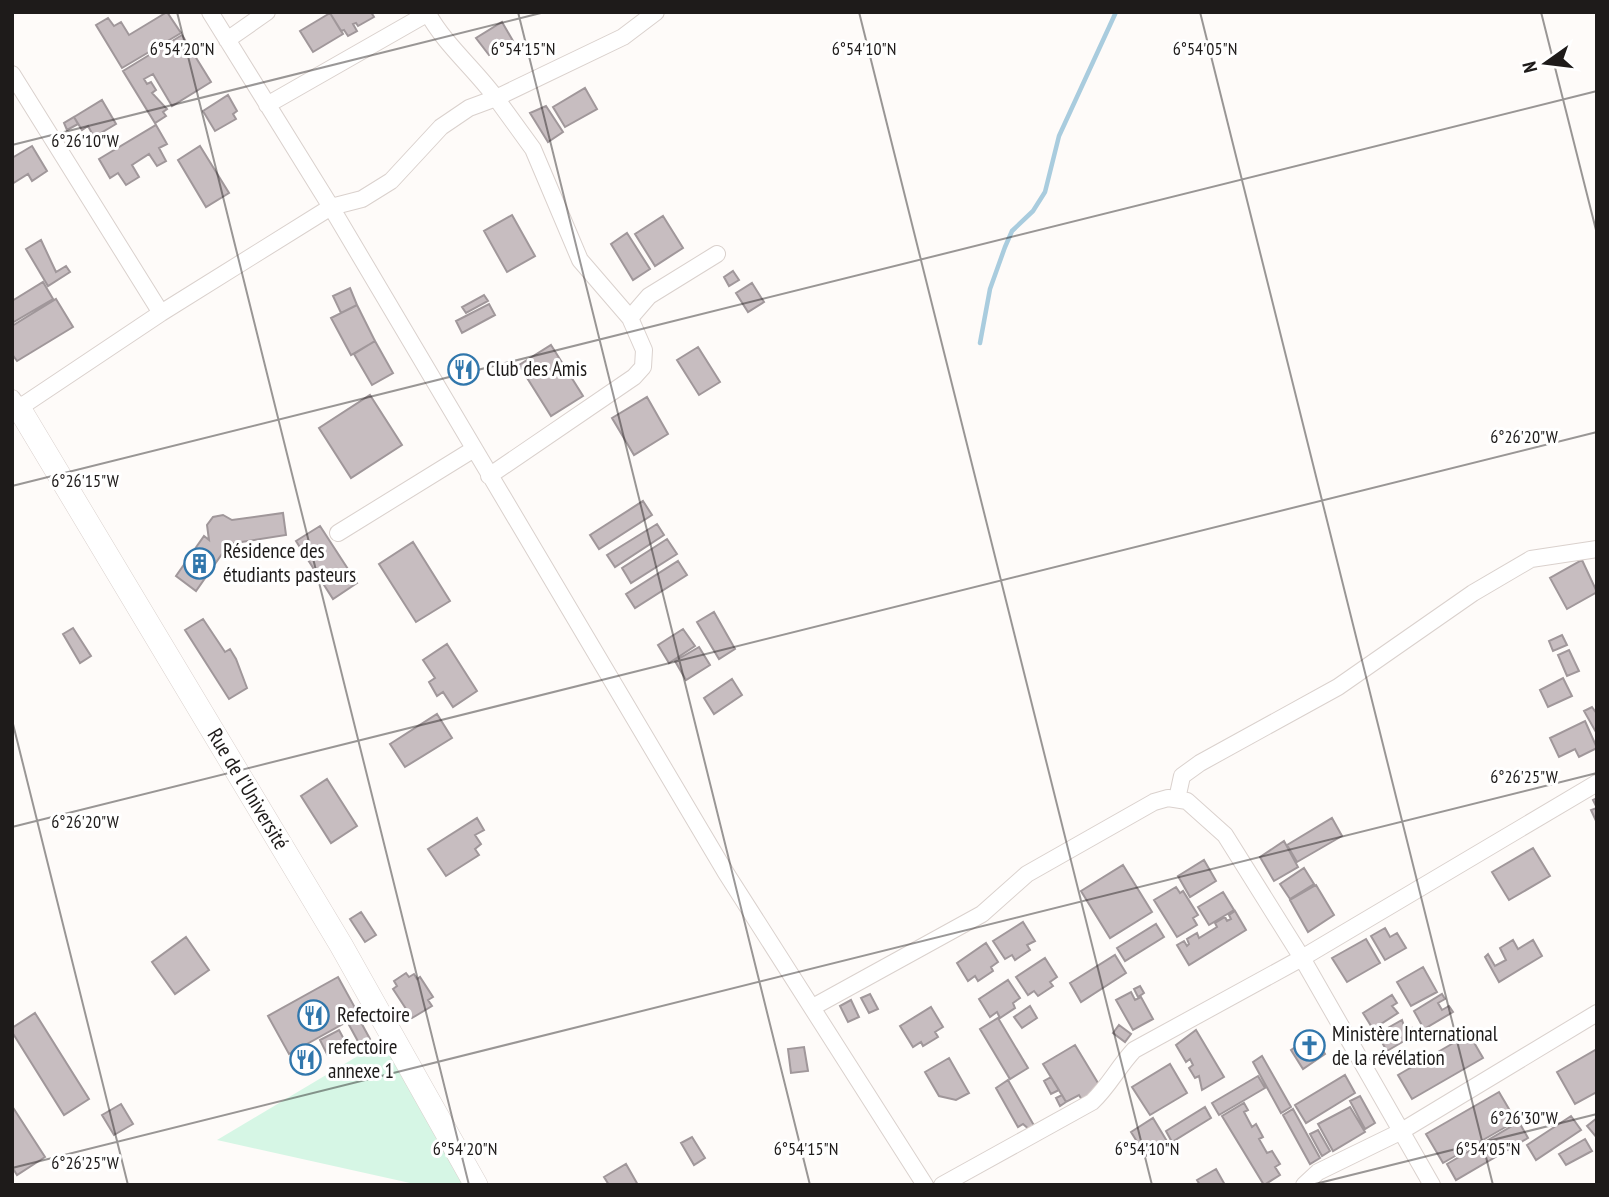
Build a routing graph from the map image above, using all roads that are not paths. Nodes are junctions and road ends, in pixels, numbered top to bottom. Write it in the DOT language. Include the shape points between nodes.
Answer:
graph roads {
  1 [pos="210,12"];
  2 [pos="267,12"];
  3 [pos="656,12"];
  4 [pos="428,13"];
  5 [pos="227,40"];
  6 [pos="12,74"];
  7 [pos="496,98"];
  8 [pos="267,105"];
  9 [pos="331,207"];
  10 [pos="718,254"];
  11 [pos="162,313"];
  12 [pos="630,318"];
  13 [pos="15,403"];
  14 [pos="474,450"];
  15 [pos="489,476"];
  16 [pos="338,533"];
  17 [pos="1597,549"];
  18 [pos="1597,783"];
  19 [pos="1177,799"];
  20 [pos="1302,958"];
  21 [pos="813,1007"];
  22 [pos="1597,1013"];
  23 [pos="1400,1132"];
  24 [pos="476,1185"];
  25 [pos="925,1185"];
  26 [pos="942,1185"];
  27 [pos="1304,1185"];
  28 [pos="1432,1185"];
  1 -- 5 [label="street"];
  2 -- 5 [label="street"];
  3 -- 7 [label="street" via="623,37"];
  4 -- 7 [label="street" via="442,38 473,67"];
  4 -- 8 [label="street"];
  5 -- 8 [label="street"];
  6 -- 11 [label="street"];
  7 -- 9 [label="street" via="442,127 391,181 362,199"];
  7 -- 12 [label="street" via="533,149 580,260"];
  8 -- 9 [label="street"];
  9 -- 11 [label="street"];
  9 -- 14 [label="street"];
  10 -- 12 [label="street" via="649,296"];
  11 -- 13 [label="street"];
  12 -- 15 [label="street" via="644,349 643,368"];
  13 -- 24 [label="street, Rue de l'Université" via="341,945"];
  14 -- 15 [label="street"];
  14 -- 16 [label="street"];
  15 -- 21 [label="street" via="726,873"];
  17 -- 19 [label="street" via="1531,559 1473,593 1338,687 1199,763 1182,776"];
  18 -- 20 [label="street"];
  19 -- 20 [label="street" via="1187,801 1225,835"];
  19 -- 21 [label="street" via="1154,802 1038,868 982,914"];
  20 -- 23 [label="street"];
  20 -- 26 [label="street" via="1134,1050 1092,1102"];
  21 -- 25 [label="street"];
  22 -- 23 [label="street"];
  23 -- 27 [label="street" via="1318,1172"];
  23 -- 28 [label="street"];
}
